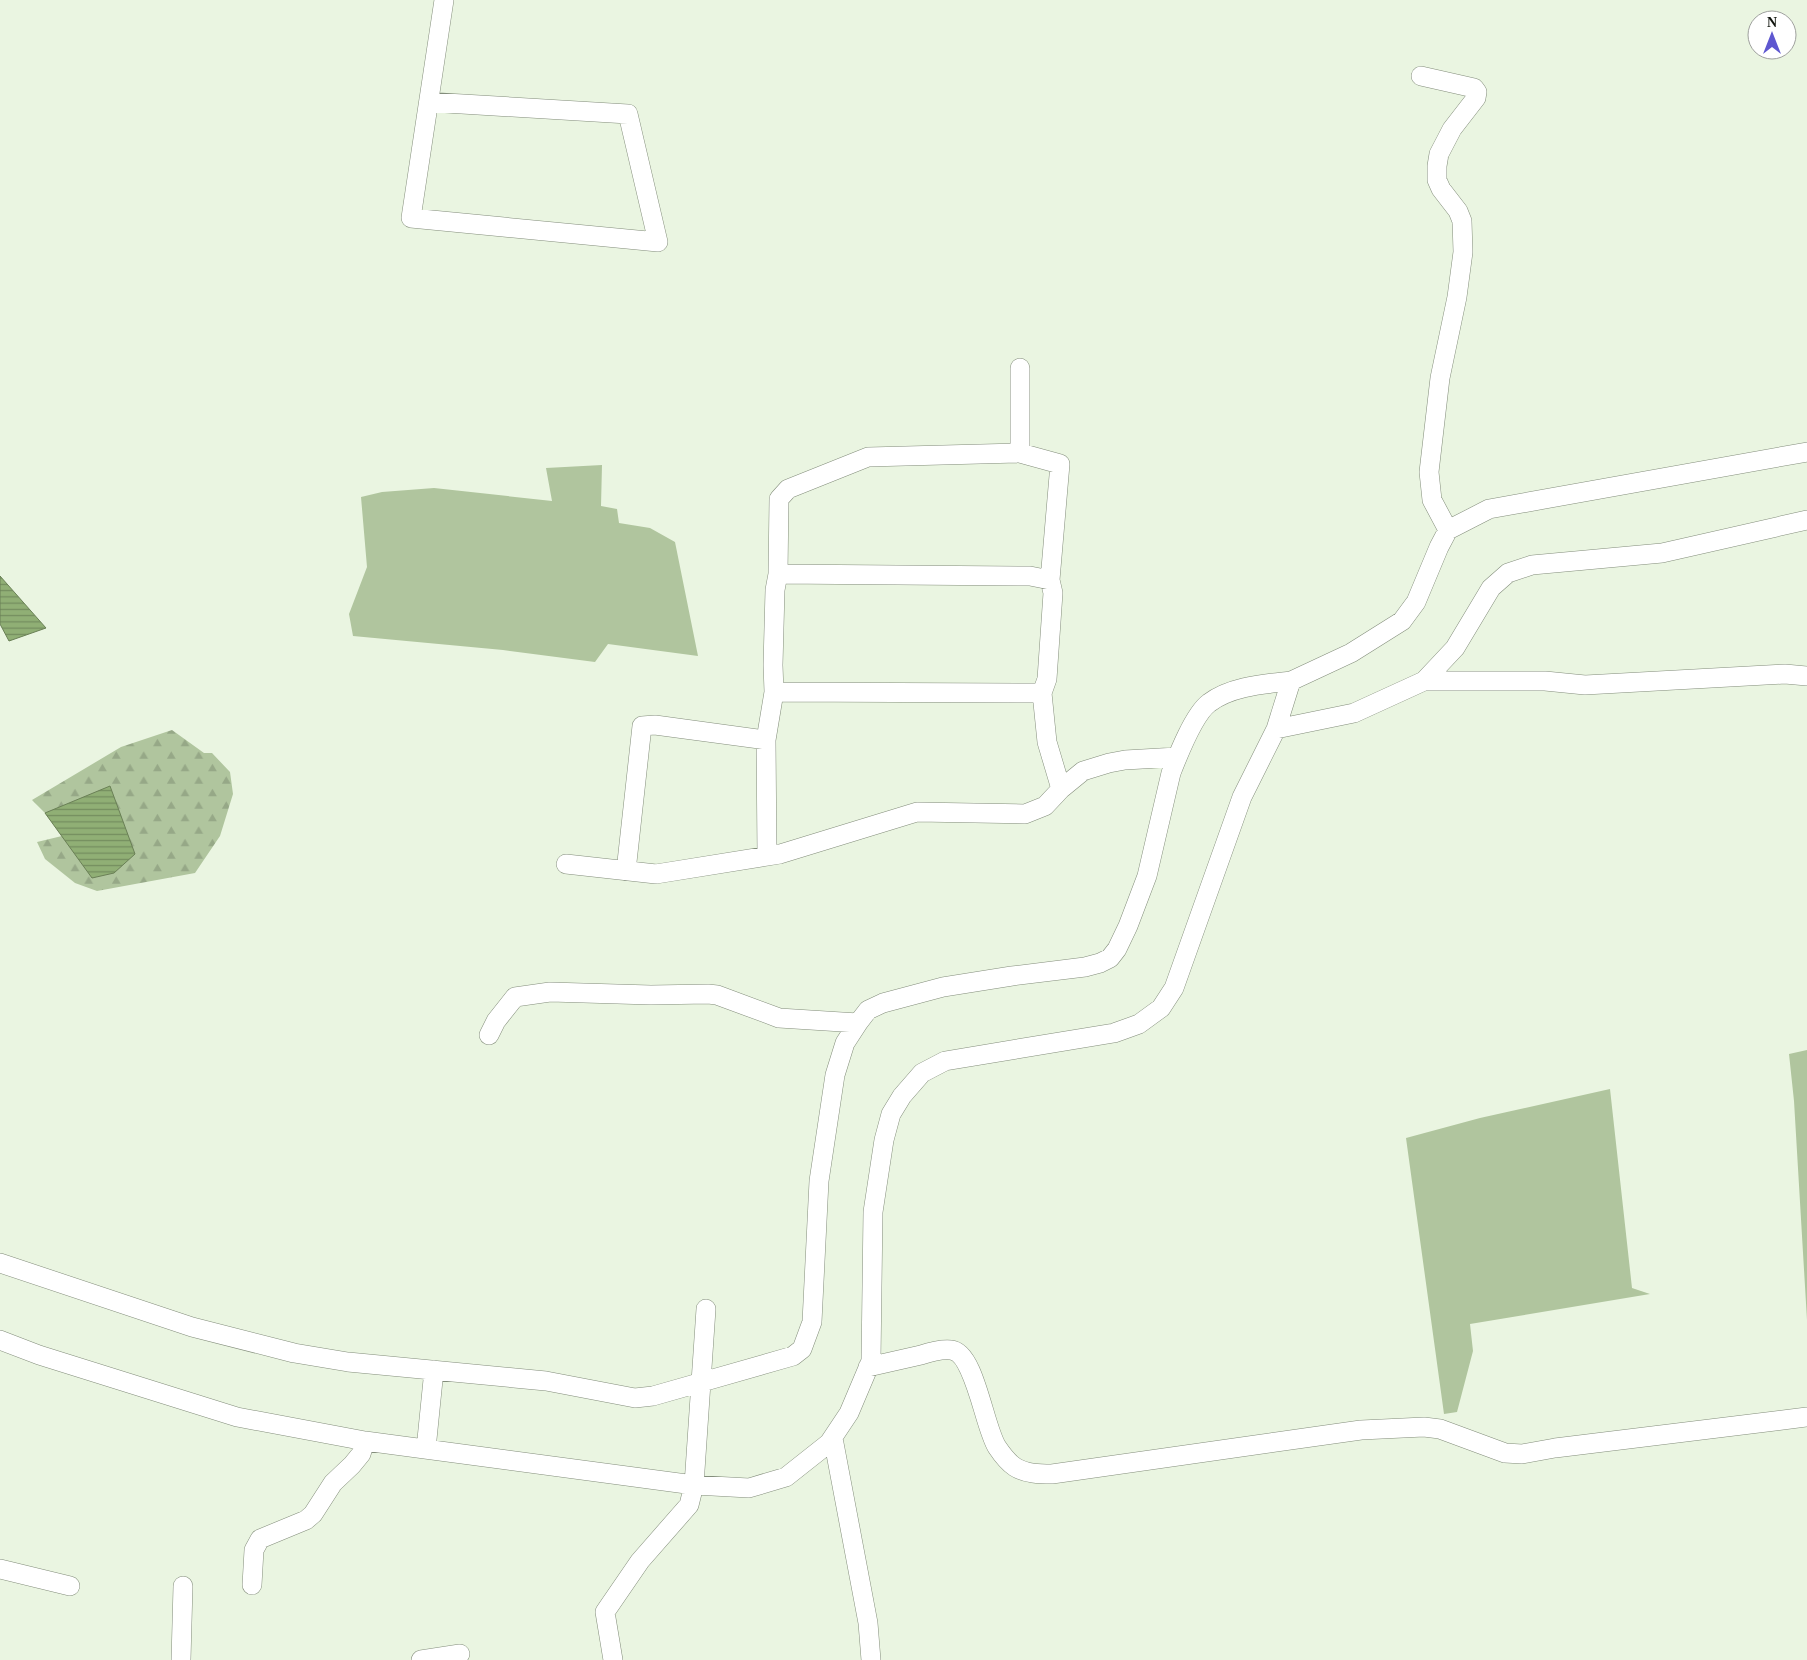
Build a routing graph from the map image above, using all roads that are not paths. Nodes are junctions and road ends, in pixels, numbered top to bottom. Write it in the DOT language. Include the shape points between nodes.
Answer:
graph roads {
  1 [pos="444,0"];
  2 [pos="1421,76"];
  3 [pos="429,102"];
  4 [pos="1020,368"];
  5 [pos="1807,452"];
  6 [pos="1020,453"];
  7 [pos="1807,520"];
  8 [pos="1448,530"];
  9 [pos="778,574"];
  10 [pos="1050,580"];
  11 [pos="1807,676"];
  12 [pos="1291,681"];
  13 [pos="1424,681"];
  14 [pos="774,692"];
  15 [pos="1042,693"];
  16 [pos="1276,729"];
  17 [pos="766,740"];
  18 [pos="1177,757"];
  19 [pos="1061,789"];
  20 [pos="767,856"];
  21 [pos="566,864"];
  22 [pos="626,871"];
  23 [pos="858,1023"];
  24 [pos="490,1035"];
  25 [pos="0,1263"];
  26 [pos="706,1309"];
  27 [pos="0,1340"];
  28 [pos="868,1367"];
  29 [pos="434,1370"];
  30 [pos="701,1382"];
  31 [pos="1807,1417"];
  32 [pos="833,1438"];
  33 [pos="365,1441"];
  34 [pos="426,1449"];
  35 [pos="694,1485"];
  36 [pos="0,1570"];
  37 [pos="252,1585"];
  38 [pos="70,1586"];
  39 [pos="182,1586"];
  40 [pos="460,1654"];
  41 [pos="182,1660"];
  42 [pos="420,1660"];
  43 [pos="613,1660"];
  44 [pos="871,1660"];
  1 -- 3 [label="street"];
  2 -- 8 [label="street" via="1474,88 1477,94 1452,129 1439,154 1437,166 1440,189 1462,221 1463,252 1440,378 1429,472 1432,500"];
  3 -- 3 [label="street" via="411,218 658,242 628,114"];
  4 -- 6 [label="street"];
  5 -- 8 [label="street" via="1488,509"];
  6 -- 9 [label="street" via="868,457 788,489 779,499"];
  6 -- 10 [label="street" via="1060,464"];
  7 -- 13 [label="street" via="1662,553 1532,565 1508,573 1491,588 1455,648"];
  8 -- 12 [label="street" via="1416,602 1402,620 1350,653"];
  9 -- 10 [label="street" via="1030,576"];
  9 -- 14 [label="street"];
  10 -- 15 [label="street" via="1047,679"];
  11 -- 13 [label="street" via="1784,674 1585,685 1545,681"];
  12 -- 16 [label="street"];
  12 -- 18 [label="street" via="1234,690 1210,702 1197,717"];
  13 -- 16 [label="street" via="1354,713"];
  14 -- 15 [label="street"];
  14 -- 17 [label="street"];
  15 -- 19 [label="street" via="1047,742"];
  16 -- 28 [label="street" via="1242,797 1174,988 1161,1008 1139,1024 1114,1033 945,1061 922,1073 902,1096 891,1114 884,1140 873,1212 871,1361"];
  17 -- 20 [label="street"];
  17 -- 22 [label="street" via="642,726"];
  18 -- 19 [label="street" via="1109,763 1083,771"];
  18 -- 23 [label="street" via="1147,876 1128,926 1110,958 1085,967 943,987 883,1003 868,1010"];
  19 -- 20 [label="street" via="1045,806 1025,814 917,812"];
  20 -- 22 [label="street" via="656,874"];
  21 -- 22 [label="street"];
  23 -- 24 [label="street" via="779,1018 708,994 550,992 515,997 496,1021"];
  23 -- 30 [label="street" via="845,1043 835,1075 819,1181 812,1322 802,1349 785,1359"];
  25 -- 29 [label="street" via="192,1327 294,1353"];
  26 -- 30 [label="street"];
  27 -- 33 [label="street" via="38,1355 237,1417"];
  28 -- 31 [label="street" via="940,1350 960,1353 974,1377 996,1447 1015,1467 1031,1473 1052,1474 1361,1430 1440,1429 1506,1453 1522,1454"];
  28 -- 32 [label="street" via="849,1413"];
  29 -- 30 [label="street" via="546,1381 635,1398"];
  29 -- 34 [label="street"];
  30 -- 35 [label="street"];
  32 -- 35 [label="street" via="786,1478 749,1488"];
  32 -- 44 [label="street" via="868,1623"];
  33 -- 34 [label="street"];
  33 -- 37 [label="street" via="361,1454 333,1483 313,1514 260,1539 254,1550"];
  34 -- 35 [label="street"];
  35 -- 43 [label="street" via="689,1505 640,1561 605,1612"];
  36 -- 38 [label="street"];
  39 -- 41 [label="street"];
  40 -- 42 [label="street"];
}
